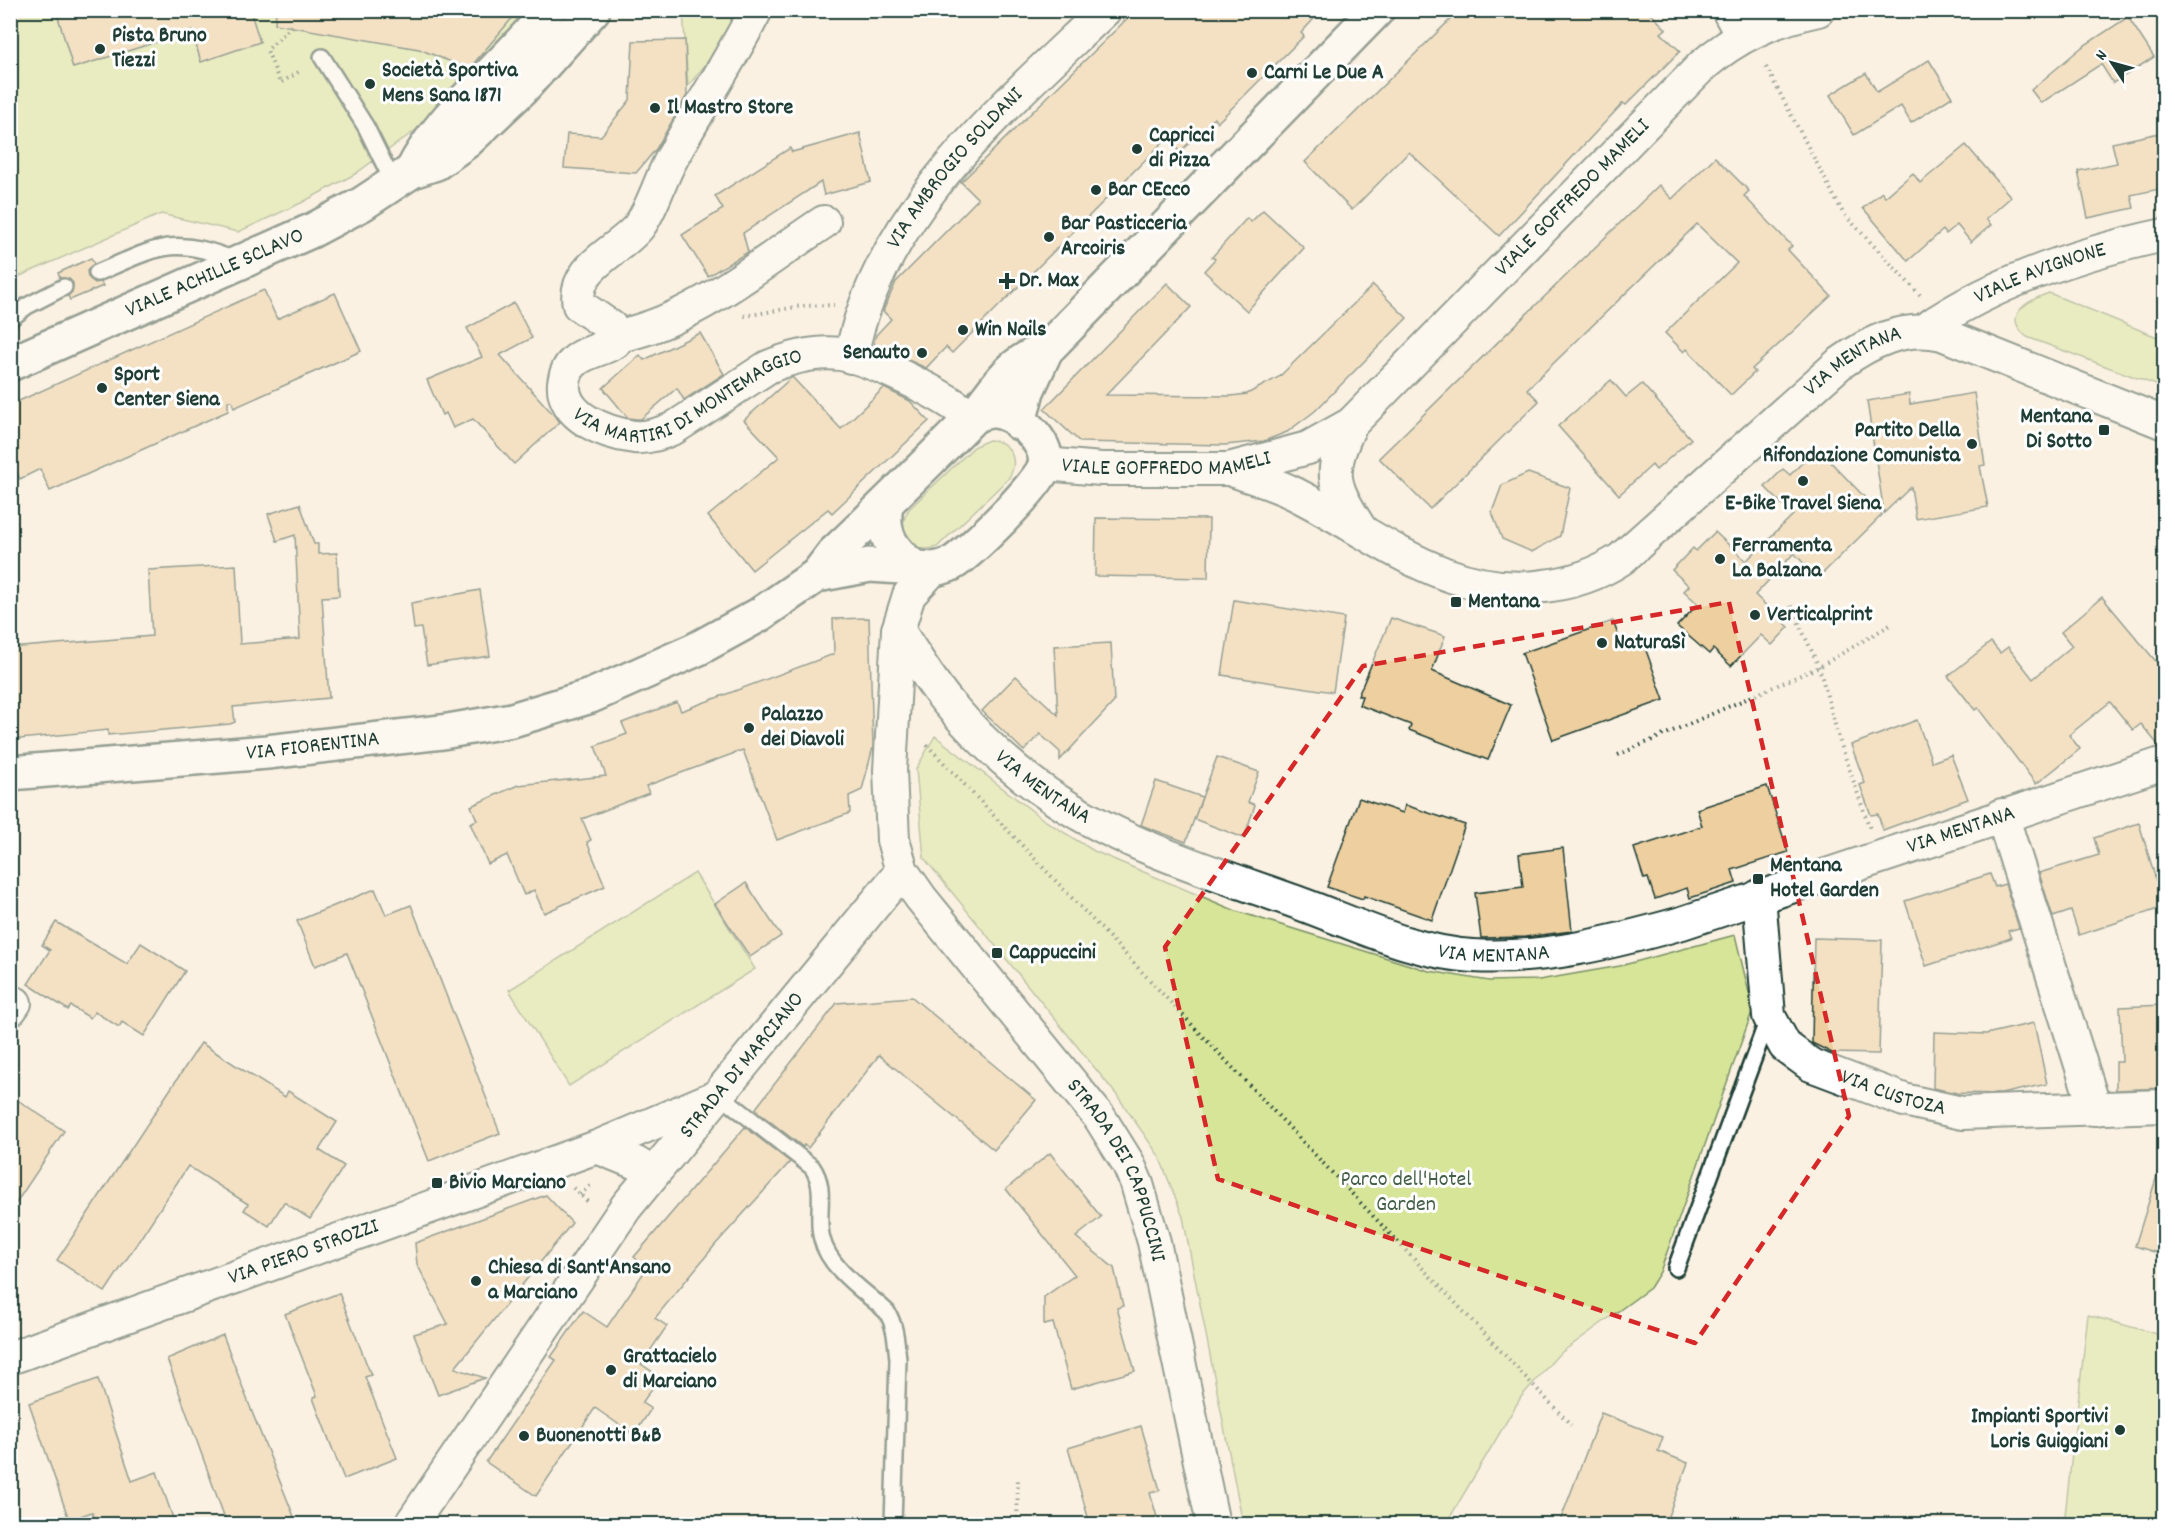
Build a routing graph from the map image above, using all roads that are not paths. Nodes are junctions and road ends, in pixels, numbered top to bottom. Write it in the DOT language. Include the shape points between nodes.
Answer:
graph roads {
  1 [pos="549,10"];
  2 [pos="609,10"];
  3 [pos="756,10"];
  4 [pos="1105,10"];
  5 [pos="1377,10"];
  6 [pos="1818,10"];
  7 [pos="580,18"];
  8 [pos="1735,23"];
  9 [pos="322,57"];
  10 [pos="403,177"];
  11 [pos="824,222"];
  12 [pos="2164,235"];
  13 [pos="239,262"];
  14 [pos="98,273"];
  15 [pos="64,287"];
  16 [pos="10,319"];
  17 [pos="1924,330"];
  18 [pos="618,336"];
  19 [pos="1046,350"];
  20 [pos="844,355"];
  21 [pos="10,364"];
  22 [pos="971,418"];
  23 [pos="1019,423"];
  24 [pos="2164,423"];
  25 [pos="1351,424"];
  26 [pos="1045,464"];
  27 [pos="1229,469"];
  28 [pos="886,504"];
  29 [pos="1361,530"];
  30 [pos="924,568"];
  31 [pos="817,575"];
  32 [pos="898,630"];
  33 [pos="2164,763"];
  34 [pos="10,773"];
  35 [pos="2002,815"];
  36 [pos="902,871"];
  37 [pos="1759,896"];
  38 [pos="1770,1016"];
  39 [pos="720,1095"];
  40 [pos="2164,1106"];
  41 [pos="2095,1109"];
  42 [pos="597,1147"];
  43 [pos="653,1174"];
  44 [pos="1676,1268"];
  45 [pos="10,1358"];
  46 [pos="411,1524"];
  47 [pos="893,1524"];
  48 [pos="1213,1524"];
  1 -- 10 [label="main road, VIALE ACHILLE SCLAVO" via="437,132"];
  2 -- 7 [label="street"];
  3 -- 18 [label="street" via="730,63 672,158 639,226 605,254 580,286 579,305"];
  4 -- 20 [label="street, VIA AMBROGIO SOLDANI" via="987,125 919,208 871,287"];
  5 -- 19 [label="main road"];
  6 -- 8 [label="street, VIALE GOFFREDO MAMELI" via="1768,23"];
  7 -- 10 [label="main road, VIALE ACHILLE SCLAVO" via="542,68 467,141 436,163"];
  8 -- 25 [label="street, VIALE GOFFREDO MAMELI" via="1717,53"];
  9 -- 10 [label="lane"];
  10 -- 13 [label="main road, VIALE ACHILLE SCLAVO" via="338,218"];
  11 -- 18 [label="street, VIA MARTIRI DI MONTEMAGGIO" via="708,299 660,322"];
  12 -- 17 [label="street, VIALE AVIGNONE" via="1993,289"];
  13 -- 14 [label="lane" via="205,248 176,245 141,254"];
  13 -- 21 [label="main road, VIALE ACHILLE SCLAVO"];
  15 -- 16 [label="lane"];
  17 -- 24 [label="street, VIA MENTANA"];
  17 -- 29 [label="street, VIA MENTANA" via="1886,338 1839,364 1636,547 1595,573 1528,589 1485,587 1419,565"];
  18 -- 20 [label="street, VIA MARTIRI DI MONTEMAGGIO" via="606,348 572,364 566,375 565,393 573,410 591,423 635,437 658,435 674,428 750,376 784,360"];
  19 -- 22 [label="main road" via="1011,369"];
  19 -- 23 [label="main road" via="1027,391"];
  20 -- 22 [label="street, VIA MARTIRI DI MONTEMAGGIO" via="954,403"];
  22 -- 23 [label="main road" via="994,411"];
  22 -- 28 [label="main road"];
  23 -- 26 [label="main road" via="1043,447"];
  25 -- 27 [label="street, VIALE GOFFREDO MAMELI" via="1308,448"];
  25 -- 29 [label="street, VIALE GOFFREDO MAMELI" via="1337,455 1335,476 1342,499"];
  26 -- 27 [label="street, VIALE GOFFREDO MAMELI" via="1101,469"];
  26 -- 30 [label="main road" via="1030,489 962,556 952,563"];
  27 -- 29 [label="street, VIA MENTANA" via="1291,492"];
  28 -- 30 [label="main road" via="884,526 888,541 897,554"];
  28 -- 31 [label="main road" via="833,554"];
  30 -- 31 [label="main road" via="870,565"];
  30 -- 32 [label="street" via="909,595"];
  31 -- 34 [label="main road, VIA FIORENTINA" via="746,623 696,649 611,688 532,715 442,732 267,752"];
  32 -- 36 [label="street" via="890,804 893,840"];
  32 -- 37 [label="street, VIA MENTANA" via="949,704 979,735 1056,800 1110,830 1196,866 1405,942 1472,956 1581,948 1682,923"];
  33 -- 35 [label="street, VIA MENTANA"];
  35 -- 37 [label="street, VIA MENTANA"];
  35 -- 41 [label="street"];
  36 -- 39 [label="street, STRADA DI MARCIANO"];
  36 -- 48 [label="street, STRADA DEI CAPPUCCINI" via="1100,1118 1128,1163 1154,1242"];
  37 -- 38 [label="street, VIA CUSTOZA"];
  38 -- 41 [label="street, VIA CUSTOZA" via="1782,1041 1800,1059 1904,1100 1980,1114"];
  38 -- 44 [label="lane"];
  39 -- 42 [label="street, VIA PIERO STROZZI"];
  39 -- 43 [label="street, STRADA DI MARCIANO"];
  39 -- 47 [label="lane" via="812,1167 820,1182 821,1238 825,1247 835,1263 892,1321 898,1359"];
  40 -- 41 [label="street, VIA CUSTOZA"];
  42 -- 43 [label="street"];
  42 -- 45 [label="street, VIA PIERO STROZZI"];
  43 -- 46 [label="street, STRADA DI MARCIANO" via="610,1229"];
}
